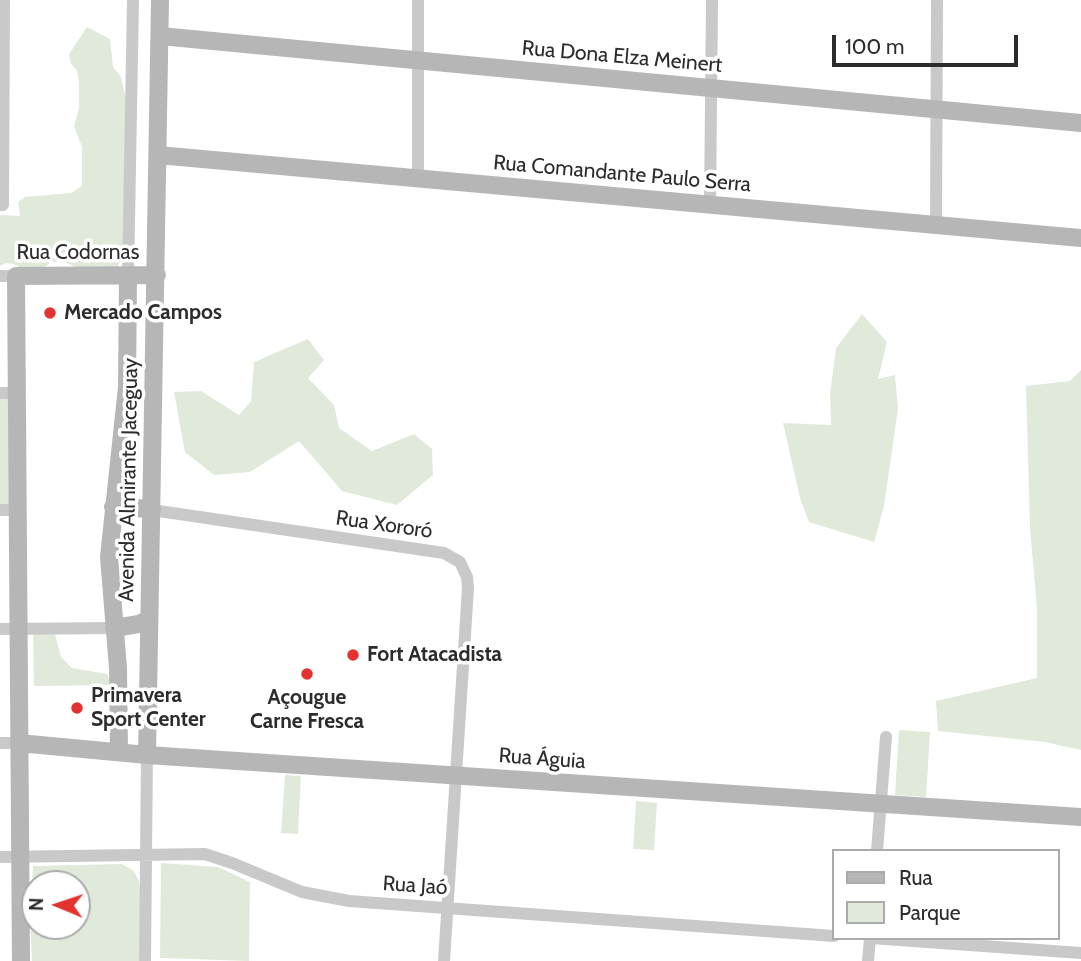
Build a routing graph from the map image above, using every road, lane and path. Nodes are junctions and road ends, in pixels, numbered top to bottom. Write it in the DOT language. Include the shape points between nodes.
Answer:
graph roads {
  1 [pos="4,0"];
  2 [pos="133,0"];
  3 [pos="160,0"];
  4 [pos="418,0"];
  5 [pos="712,0"];
  6 [pos="937,0"];
  7 [pos="159,36"];
  8 [pos="418,60"];
  9 [pos="2,69"];
  10 [pos="711,88"];
  11 [pos="937,110"];
  12 [pos="1081,123"];
  13 [pos="158,155"];
  14 [pos="418,178"];
  15 [pos="1,205"];
  16 [pos="710,205"];
  17 [pos="936,225"];
  18 [pos="1081,238"];
  19 [pos="128,275"];
  20 [pos="157,275"];
  21 [pos="8,276"];
  22 [pos="8,393"];
  23 [pos="113,507"];
  24 [pos="9,510"];
  25 [pos="152,510"];
  26 [pos="149,620"];
  27 [pos="114,628"];
  28 [pos="9,629"];
  29 [pos="886,737"];
  30 [pos="0,743"];
  31 [pos="19,743"];
  32 [pos="119,752"];
  33 [pos="147,755"];
  34 [pos="456,776"];
  35 [pos="881,804"];
  36 [pos="1081,817"];
  37 [pos="877,849"];
  38 [pos="145,854"];
  39 [pos="0,857"];
  40 [pos="20,857"];
  41 [pos="447,908"];
  42 [pos="832,936"];
  43 [pos="871,940"];
  44 [pos="899,940"];
  45 [pos="1081,953"];
  46 [pos="21,961"];
  47 [pos="145,961"];
  48 [pos="444,961"];
  49 [pos="869,961"];
  1 -- 9 [label="street"];
  2 -- 19 [label="street, Avenida Almirante Jaceguay"];
  3 -- 7 [label="street, Avenida Almirante Jaceguay"];
  4 -- 8 [label="street"];
  5 -- 10 [label="street"];
  6 -- 11 [label="street"];
  7 -- 8 [label="street, Rua Dona Elza Meinert"];
  7 -- 13 [label="street, Avenida Almirante Jaceguay"];
  8 -- 10 [label="street, Rua Dona Elza Meinert"];
  8 -- 14 [label="street"];
  9 -- 15 [label="street"];
  10 -- 11 [label="street, Rua Dona Elza Meinert"];
  10 -- 16 [label="street"];
  11 -- 12 [label="street, Rua Dona Elza Meinert"];
  11 -- 17 [label="street"];
  13 -- 14 [label="street, Rua Comandante Paulo Serra"];
  13 -- 20 [label="street, Avenida Almirante Jaceguay"];
  14 -- 16 [label="street, Rua Comandante Paulo Serra"];
  16 -- 17 [label="street, Rua Comandante Paulo Serra"];
  17 -- 18 [label="street, Rua Comandante Paulo Serra"];
  19 -- 20 [label="street, Rua Codornas"];
  19 -- 21 [label="street, Rua Codornas"];
  19 -- 23 [label="street, Avenida Almirante Jaceguay" via="127,387"];
  20 -- 25 [label="street, Avenida Almirante Jaceguay"];
  21 -- 22 [label="street"];
  22 -- 24 [label="street"];
  23 -- 25 [label="street"];
  23 -- 27 [label="street, Avenida Almirante Jaceguay" via="109,557"];
  24 -- 28 [label="street"];
  25 -- 26 [label="street, Avenida Almirante Jaceguay"];
  25 -- 34 [label="street, Rua Xororó" via="444,553 460,562 468,588"];
  26 -- 27 [label="street"];
  26 -- 33 [label="street, Avenida Almirante Jaceguay"];
  27 -- 28 [label="street"];
  27 -- 32 [label="street, Avenida Almirante Jaceguay"];
  28 -- 31 [label="street"];
  29 -- 35 [label="street"];
  30 -- 31 [label="street, Rua Águia"];
  31 -- 32 [label="street, Rua Águia"];
  31 -- 40 [label="street"];
  32 -- 33 [label="street, Rua Águia"];
  33 -- 34 [label="street, Rua Águia"];
  33 -- 38 [label="street, Avenida Almirante Jaceguay"];
  34 -- 35 [label="street, Rua Águia"];
  34 -- 41 [label="street, Rua Xororó"];
  35 -- 36 [label="street, Rua Águia"];
  35 -- 37 [label="street"];
  38 -- 40 [label="street, Rua Jaó"];
  38 -- 41 [label="street, Rua Jaó" via="205,854 325,897"];
  38 -- 47 [label="street, Avenida Almirante Jaceguay"];
  39 -- 40 [label="street, Rua Jaó"];
  40 -- 46 [label="street"];
  41 -- 42 [label="street, Rua Jaó"];
  41 -- 48 [label="street, Rua Xororó"];
  43 -- 49 [label="street"];
  44 -- 45 [label="street"];
}
